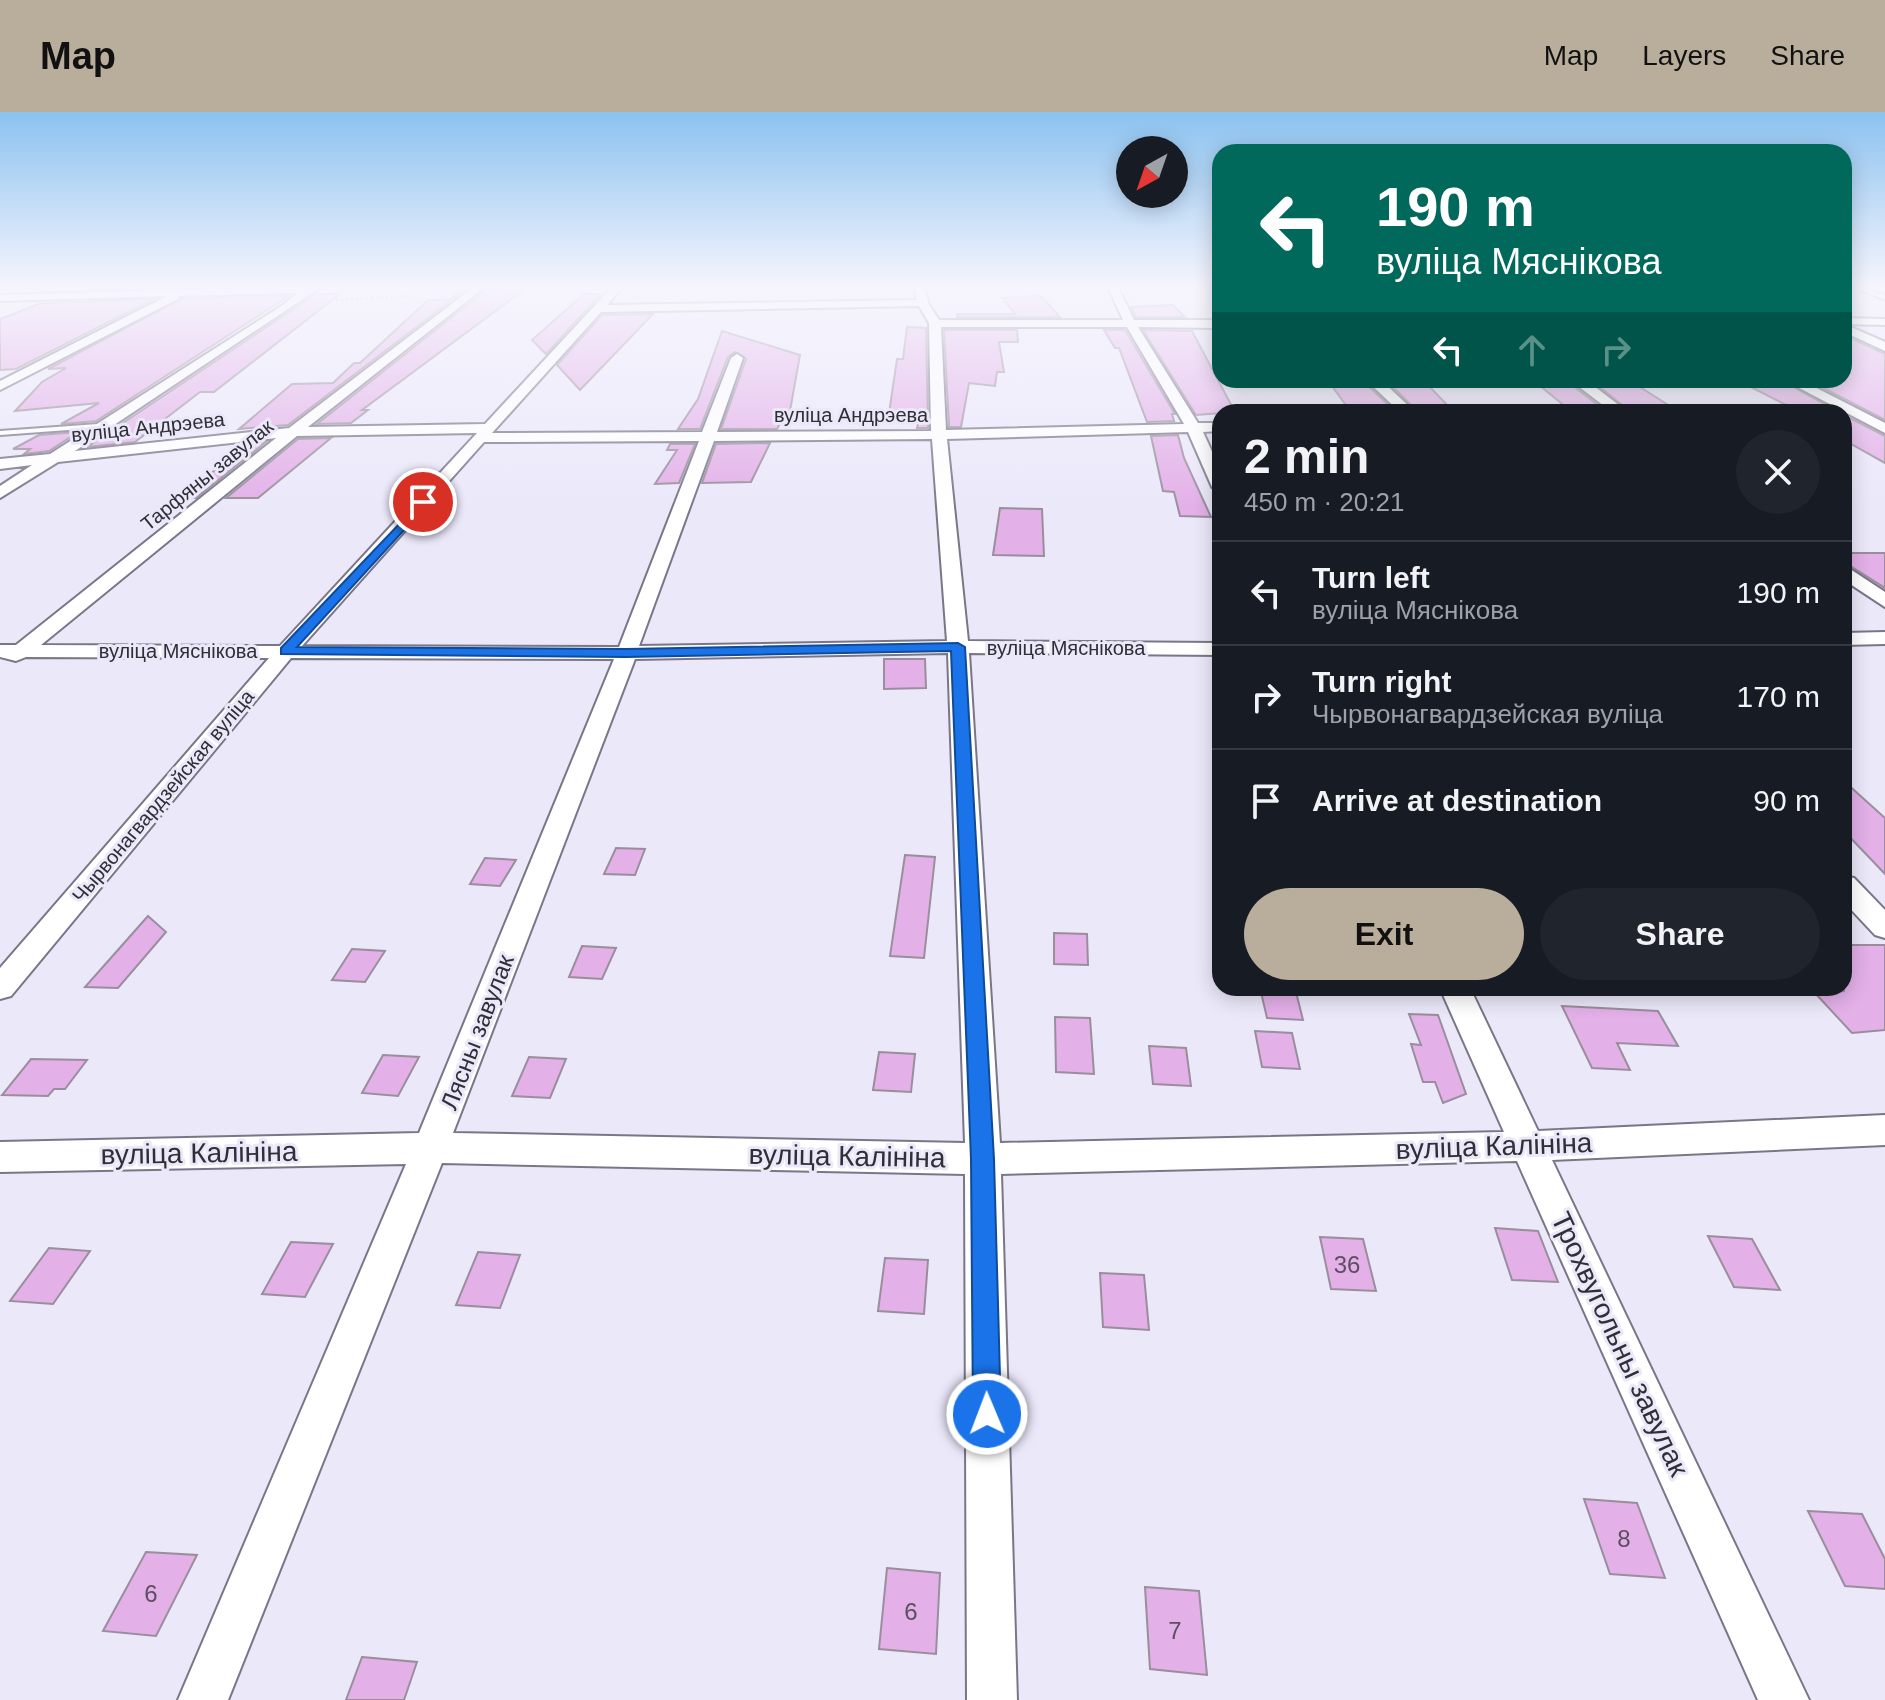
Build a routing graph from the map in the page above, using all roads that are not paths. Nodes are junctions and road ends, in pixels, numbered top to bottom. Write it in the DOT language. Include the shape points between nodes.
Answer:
graph roads {
  1 [pos="49,361"];
  2 [pos="205,361"];
  3 [pos="384,361"];
  4 [pos="553,361"];
  5 [pos="736,361"];
  6 [pos="932,361"];
  7 [pos="1153,361"];
  8 [pos="0,386"];
  9 [pos="1382,388"];
  10 [pos="1588,388"];
  11 [pos="1806,388"];
  12 [pos="1399,404"];
  13 [pos="1610,404"];
  14 [pos="1838,404"];
  15 [pos="1852,411"];
  16 [pos="109,425"];
  17 [pos="1193,427"];
  18 [pos="1212,427"];
  19 [pos="1884,428"];
  20 [pos="1852,429"];
  21 [pos="293,432"];
  22 [pos="0,433"];
  23 [pos="487,433"];
  24 [pos="939,435"];
  25 [pos="709,437"];
  26 [pos="59,456"];
  27 [pos="0,464"];
  28 [pos="1212,469"];
  29 [pos="0,493"];
  30 [pos="1852,577"];
  31 [pos="1885,601"];
  32 [pos="1885,638"];
  33 [pos="1852,639"];
  34 [pos="958,647"];
  35 [pos="1212,649"];
  36 [pos="10,651"];
  37 [pos="286,651"];
  38 [pos="626,653"];
  39 [pos="0,668"];
  40 [pos="1852,893"];
  41 [pos="1885,928"];
  42 [pos="0,988"];
  43 [pos="1459,996"];
  44 [pos="1885,1130"];
  45 [pos="1530,1146"];
  46 [pos="432,1148"];
  47 [pos="0,1157"];
  48 [pos="983,1159"];
  49 [pos="203,1700"];
  50 [pos="992,1700"];
  51 [pos="1784,1700"];
  1 -- 8 [label="street"];
  2 -- 16 [label="street"];
  3 -- 21 [label="street, Тарфяны завулак"];
  4 -- 23 [label="street, Чырвонагвардзейская вуліца"];
  5 -- 25 [label="street, Лясны завулак"];
  6 -- 24 [label="street"];
  7 -- 17 [label="street"];
  9 -- 12 [label="street"];
  10 -- 13 [label="street"];
  11 -- 14 [label="street"];
  15 -- 19 [label="street"];
  16 -- 22 [label="lane"];
  16 -- 26 [label="street"];
  17 -- 18 [label="street, вуліца Андрэева"];
  17 -- 24 [label="street, вуліца Андрэева"];
  17 -- 28 [label="street"];
  19 -- 20 [label="street"];
  21 -- 23 [label="street, вуліца Андрэева"];
  21 -- 26 [label="street, вуліца Андрэева"];
  21 -- 36 [label="street, Тарфяны завулак"];
  23 -- 25 [label="street, вуліца Андрэева"];
  23 -- 37 [label="street, Чырвонагвардзейская вуліца"];
  24 -- 25 [label="street, вуліца Андрэева"];
  24 -- 34 [label="street"];
  25 -- 38 [label="street, Лясны завулак"];
  26 -- 27 [label="street, вуліца Андрэева"];
  26 -- 29 [label="street"];
  30 -- 31 [label="street"];
  32 -- 33 [label="street"];
  34 -- 35 [label="street, вуліца Мяснікова"];
  34 -- 38 [label="street, вуліца Мяснікова"];
  34 -- 48 [label="street"];
  36 -- 37 [label="street, вуліца Мяснікова"];
  36 -- 39 [label="street, Тарфяны завулак"];
  37 -- 38 [label="street, вуліца Мяснікова"];
  37 -- 42 [label="street, Чырвонагвардзейская вуліца"];
  38 -- 46 [label="street, Лясны завулак"];
  40 -- 41 [label="street"];
  43 -- 45 [label="street, Трохвугольны завулак"];
  44 -- 45 [label="street, вуліца Калініна"];
  45 -- 48 [label="street, вуліца Калініна"];
  45 -- 51 [label="street, Трохвугольны завулак"];
  46 -- 47 [label="street, вуліца Калініна"];
  46 -- 48 [label="street, вуліца Калініна"];
  46 -- 49 [label="street, Лясны завулак"];
  48 -- 50 [label="street"];
}
